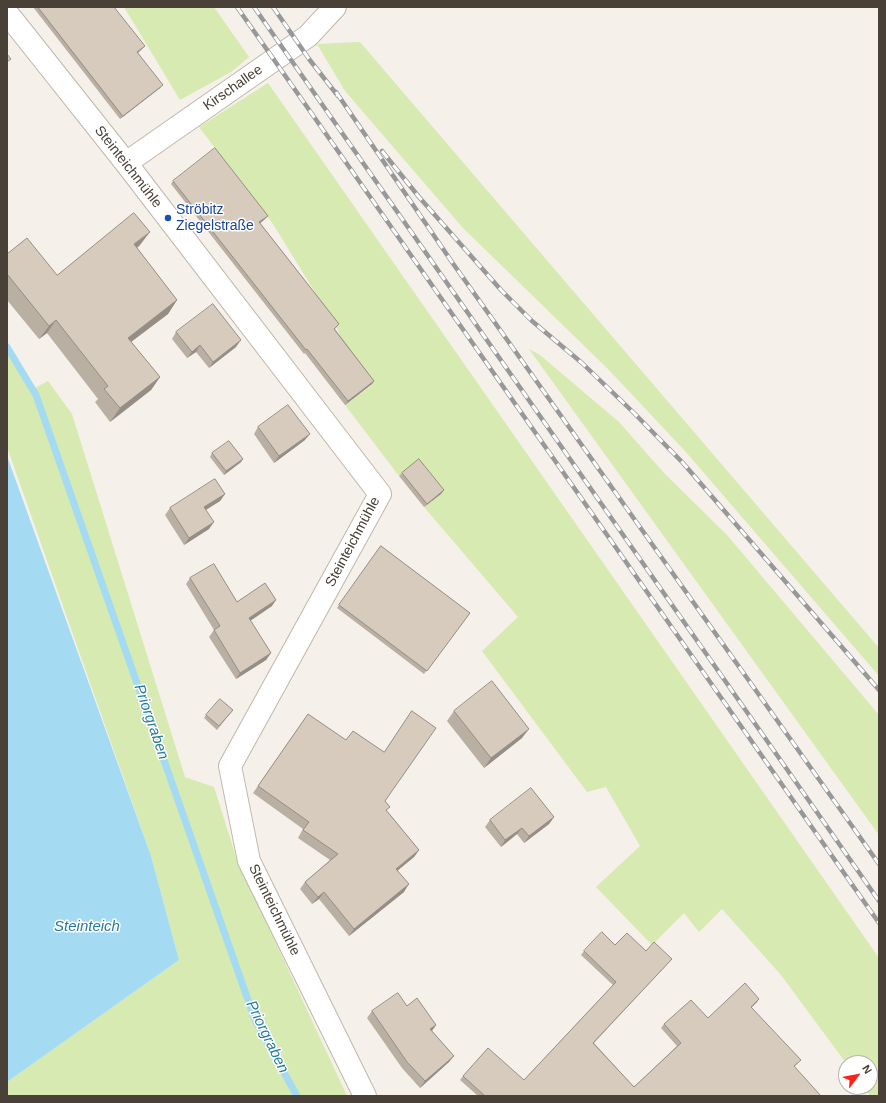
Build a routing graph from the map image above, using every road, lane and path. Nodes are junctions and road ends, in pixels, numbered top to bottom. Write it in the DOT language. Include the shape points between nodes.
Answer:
graph roads {
  1 [pos="335,7"];
  2 [pos="7,13"];
  3 [pos="126,163"];
  4 [pos="365,1096"];
  1 -- 3 [label="street, Kirschallee" via="308,36"];
  2 -- 3 [label="street, Steinteichmühle"];
  3 -- 4 [label="street, Steinteichmühle" via="380,494 230,766 249,861"];
}
